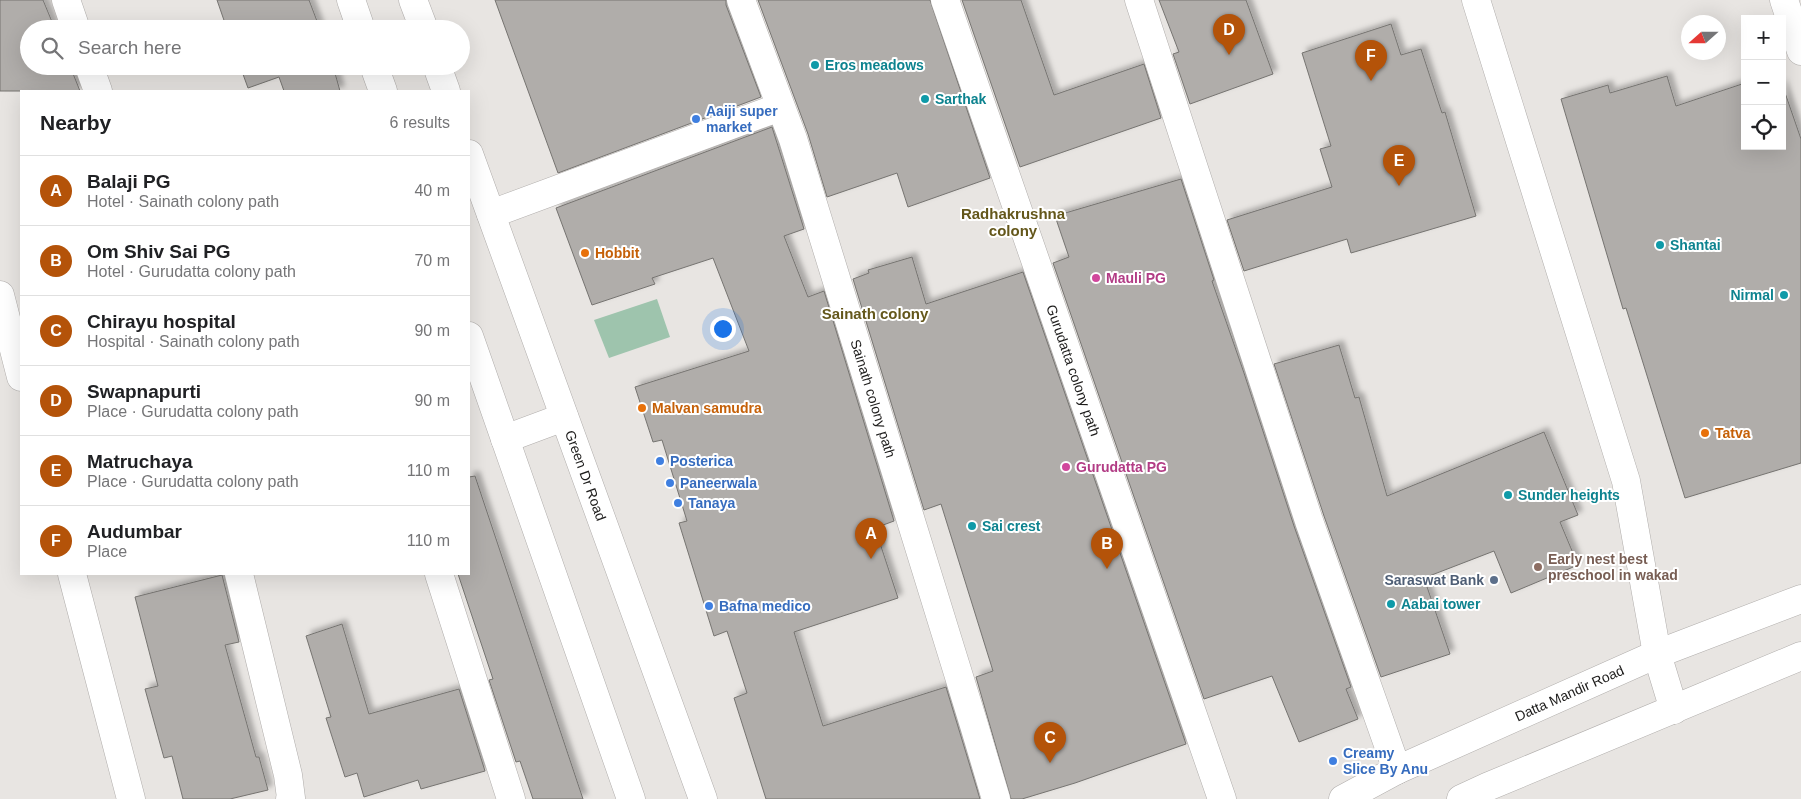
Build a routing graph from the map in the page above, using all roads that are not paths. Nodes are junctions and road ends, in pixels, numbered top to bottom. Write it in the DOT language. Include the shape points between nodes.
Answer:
graph roads {
  1 [pos="66,0"];
  2 [pos="351,0"];
  3 [pos="413,0"];
  4 [pos="741,0"];
  5 [pos="944,0"];
  6 [pos="1139,0"];
  7 [pos="1476,0"];
  8 [pos="1784,0"];
  9 [pos="73,20"];
  10 [pos="358,20"];
  11 [pos="421,20"];
  12 [pos="1801,51"];
  13 [pos="92,75"];
  14 [pos="377,75"];
  15 [pos="440,75"];
  16 [pos="98,90"];
  17 [pos="383,90"];
  18 [pos="446,90"];
  19 [pos="780,107"];
  20 [pos="470,157"];
  21 [pos="491,214"];
  22 [pos="0,295"];
  23 [pos="470,339"];
  24 [pos="20,373"];
  25 [pos="564,417"];
  26 [pos="505,439"];
  27 [pos="72,575"];
  28 [pos="239,575"];
  29 [pos="439,575"];
  30 [pos="1801,599"];
  31 [pos="1657,654"];
  32 [pos="1801,656"];
  33 [pos="1674,710"];
  34 [pos="1397,770"];
  35 [pos="131,799"];
  36 [pos="290,799"];
  37 [pos="511,799"];
  38 [pos="631,799"];
  39 [pos="703,799"];
  40 [pos="996,799"];
  41 [pos="1222,799"];
  42 [pos="1343,799"];
  43 [pos="1461,799"];
  1 -- 9 [label="street"];
  2 -- 10 [label="street"];
  3 -- 11 [label="street"];
  4 -- 19 [label="street, Sainath colony path"];
  5 -- 41 [label="street, Gurudatta colony path"];
  6 -- 34 [label="street" via="1309,521"];
  7 -- 31 [label="street" via="1626,481"];
  8 -- 12 [label="street"];
  13 -- 16 [label="street"];
  14 -- 17 [label="street"];
  15 -- 18 [label="street"];
  19 -- 21 [label="street"];
  19 -- 40 [label="street, Sainath colony path" via="796,148"];
  20 -- 21 [label="street, Green Dr Road"];
  21 -- 25 [label="street, Green Dr Road"];
  22 -- 24 [label="street"];
  23 -- 26 [label="street"];
  25 -- 26 [label="street"];
  25 -- 39 [label="street, Green Dr Road"];
  26 -- 38 [label="street"];
  27 -- 35 [label="street"];
  28 -- 36 [label="street" via="288,775"];
  29 -- 37 [label="street"];
  30 -- 31 [label="street, Datta Mandir Road"];
  31 -- 33 [label="street"];
  31 -- 34 [label="street, Datta Mandir Road"];
  32 -- 33 [label="street"];
  33 -- 43 [label="street"];
  34 -- 42 [label="street, Datta Mandir Road"];
}
